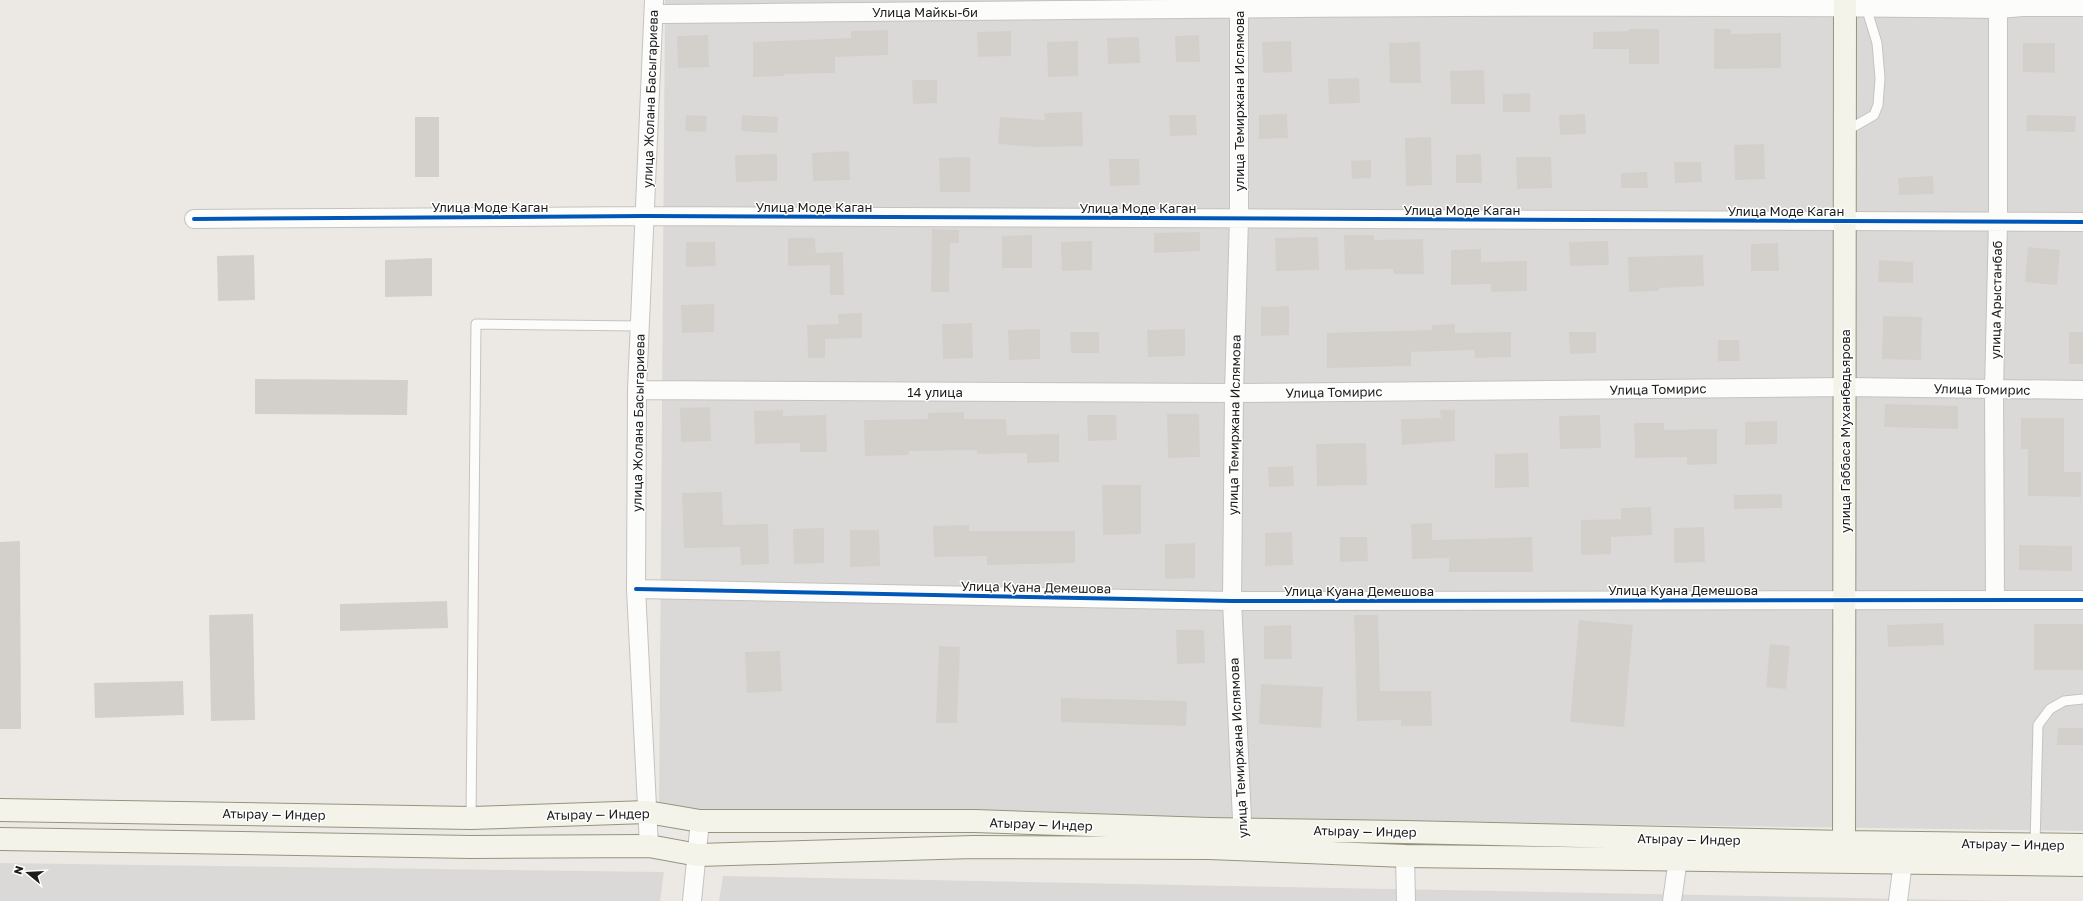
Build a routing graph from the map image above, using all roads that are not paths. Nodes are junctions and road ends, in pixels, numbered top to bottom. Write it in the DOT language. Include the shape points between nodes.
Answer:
graph roads {
  1 [pos="1239,4"];
  2 [pos="1852,5"];
  3 [pos="1998,5"];
  4 [pos="654,7"];
  5 [pos="2083,7"];
  6 [pos="1845,132"];
  7 [pos="645,216"];
  8 [pos="194,218"];
  9 [pos="1239,219"];
  10 [pos="1845,222"];
  11 [pos="1998,222"];
  12 [pos="2083,222"];
  13 [pos="639,326"];
  14 [pos="1845,387"];
  15 [pos="1994,389"];
  16 [pos="637,390"];
  17 [pos="2083,390"];
  18 [pos="1234,393"];
  19 [pos="636,589"];
  20 [pos="1846,600"];
  21 [pos="1995,600"];
  22 [pos="2083,600"];
  23 [pos="1232,601"];
  24 [pos="2083,699"];
  25 [pos="0,810"];
  26 [pos="647,812"];
  27 [pos="471,818"];
  28 [pos="700,821"];
  29 [pos="0,839"];
  30 [pos="1243,839"];
  31 [pos="2035,845"];
  32 [pos="2083,845"];
  33 [pos="649,846"];
  34 [pos="1844,852"];
  35 [pos="698,854"];
  36 [pos="1404,856"];
  37 [pos="1678,859"];
  38 [pos="1903,862"];
  39 [pos="2083,865"];
  40 [pos="692,901"];
  41 [pos="1406,901"];
  42 [pos="1672,901"];
  43 [pos="1898,901"];
  1 -- 2 [label="street, Улица Майкы-би"];
  1 -- 4 [label="street, Улица Майкы-би"];
  1 -- 9 [label="street, улица Темиржана Ислямова"];
  2 -- 3 [label="street, Улица Майкы-би"];
  2 -- 6 [label="main road, улица Габбаса Муханбедьярова"];
  2 -- 6 [label="lane" via="1877,43 1880,78 1878,105 1874,115"];
  3 -- 5 [label="street, Улица Майкы-би"];
  3 -- 11 [label="street, улица Арыстанбаб"];
  4 -- 7 [label="street, улица Жолана Басыгариева"];
  6 -- 10 [label="main road, улица Габбаса Муханбедьярова"];
  7 -- 8 [label="street, Улица Моде Каган"];
  7 -- 9 [label="street, Улица Моде Каган"];
  7 -- 13 [label="street, улица Жолана Басыгариева"];
  9 -- 10 [label="street, Улица Моде Каган"];
  9 -- 18 [label="street, улица Темиржана Ислямова"];
  10 -- 11 [label="street, Улица Моде Каган"];
  10 -- 14 [label="main road, улица Габбаса Муханбедьярова"];
  11 -- 12 [label="street, Улица Моде Каган"];
  11 -- 15 [label="street, улица Арыстанбаб"];
  13 -- 16 [label="street, улица Жолана Басыгариева"];
  13 -- 27 [label="lane" via="476,324"];
  14 -- 15 [label="street, Улица Томирис"];
  14 -- 18 [label="street, Улица Томирис"];
  14 -- 20 [label="main road, улица Габбаса Муханбедьярова"];
  15 -- 17 [label="street, Улица Томирис"];
  15 -- 21 [label="street, улица Арыстанбаб"];
  16 -- 18 [label="street, 14 улица"];
  16 -- 19 [label="street, улица Жолана Басыгариева"];
  18 -- 23 [label="street, улица Темиржана Ислямова"];
  19 -- 23 [label="street, Улица Куана Демешова"];
  19 -- 26 [label="street, улица Жолана Басыгариева"];
  20 -- 21 [label="street, Улица Куана Демешова"];
  20 -- 23 [label="street, Улица Куана Демешова"];
  20 -- 34 [label="main road, улица Габбаса Муханбедьярова"];
  21 -- 22 [label="street, Улица Куана Демешова"];
  23 -- 30 [label="street, улица Темиржана Ислямова"];
  24 -- 31 [label="lane" via="2064,701 2050,709 2038,725"];
  25 -- 27 [label="main road, Атырау — Индер"];
  26 -- 27 [label="main road, Атырау — Индер"];
  26 -- 28 [label="main road, Атырау — Индер"];
  26 -- 33 [label="street, улица Жолана Басыгариева"];
  28 -- 30 [label="main road, Атырау — Индер" via="975,822"];
  28 -- 35 [label="street"];
  29 -- 33 [label="main road, Атырау — Индер" via="471,847"];
  30 -- 34 [label="main road, Атырау — Индер"];
  30 -- 35 [label="main road, Атырау — Индер"];
  30 -- 36 [label="main road, Атырау — Индер"];
  31 -- 32 [label="main road, Атырау — Индер"];
  31 -- 34 [label="main road, Атырау — Индер"];
  33 -- 35 [label="main road, Атырау — Индер"];
  34 -- 37 [label="main road, Атырау — Индер"];
  34 -- 38 [label="main road, Атырау — Индер"];
  35 -- 40 [label="street"];
  36 -- 37 [label="main road, Атырау — Индер"];
  36 -- 41 [label="street"];
  37 -- 42 [label="street"];
  38 -- 39 [label="main road, Атырау — Индер"];
  38 -- 43 [label="street"];
}
